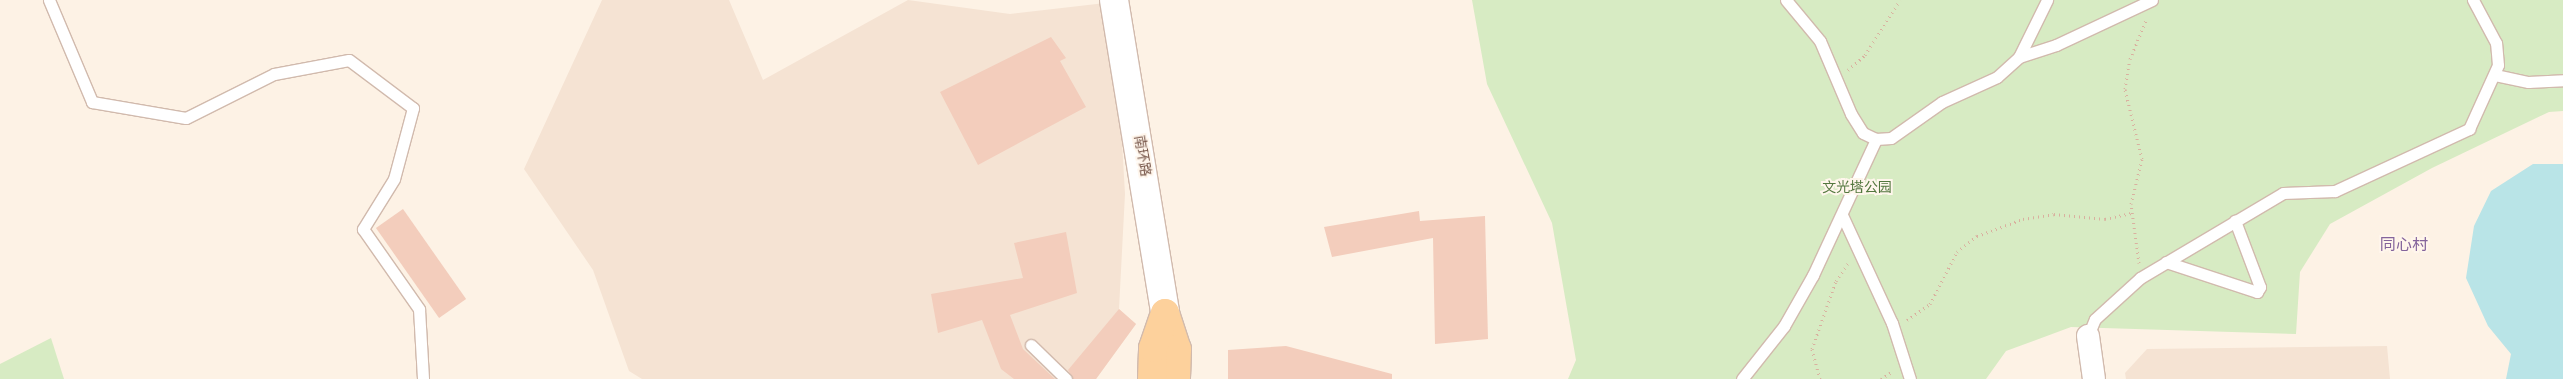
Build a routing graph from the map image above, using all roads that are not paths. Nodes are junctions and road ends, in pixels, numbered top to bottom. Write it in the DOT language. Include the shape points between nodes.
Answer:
graph roads {
  1 [pos="49,0"];
  2 [pos="1114,0"];
  3 [pos="1786,0"];
  4 [pos="2047,0"];
  5 [pos="2473,0"];
  6 [pos="2151,4"];
  7 [pos="2019,57"];
  8 [pos="2495,75"];
  9 [pos="2563,80"];
  10 [pos="1876,139"];
  11 [pos="1842,215"];
  12 [pos="2235,221"];
  13 [pos="2166,262"];
  14 [pos="1165,313"];
  15 [pos="2088,336"];
  16 [pos="1031,345"];
  17 [pos="423,379"];
  18 [pos="1066,379"];
  19 [pos="1152,379"];
  20 [pos="1176,379"];
  21 [pos="1742,379"];
  22 [pos="1910,379"];
  23 [pos="2094,379"];
  1 -- 17 [label="lane" via="92,102 186,118 274,74 349,60 413,108 394,179 363,229 419,309"];
  2 -- 14 [label="main road, 南环路"];
  3 -- 10 [label="lane" via="1820,41 1851,114 1863,133"];
  4 -- 7 [label="lane" via="2038,27"];
  5 -- 8 [label="lane" via="2496,43"];
  6 -- 7 [label="lane" via="2056,45"];
  7 -- 10 [label="lane" via="1997,77 1942,102 1891,138"];
  8 -- 9 [label="lane" via="2528,82"];
  8 -- 12 [label="lane" via="2479,116 2459,136 2335,191 2283,193"];
  10 -- 11 [label="lane"];
  11 -- 21 [label="lane" via="1784,326"];
  11 -- 22 [label="lane" via="1894,328"];
  12 -- 13 [label="lane"];
  12 -- 13 [label="lane" via="2260,287 2257,292"];
  13 -- 15 [label="lane" via="2095,319"];
  14 -- 19 [label="main road, 南环路" via="1153,348"];
  14 -- 20 [label="main road, 南环路" via="1176,349"];
  15 -- 23 [label="street"];
  16 -- 18 [label="lane"];
}
